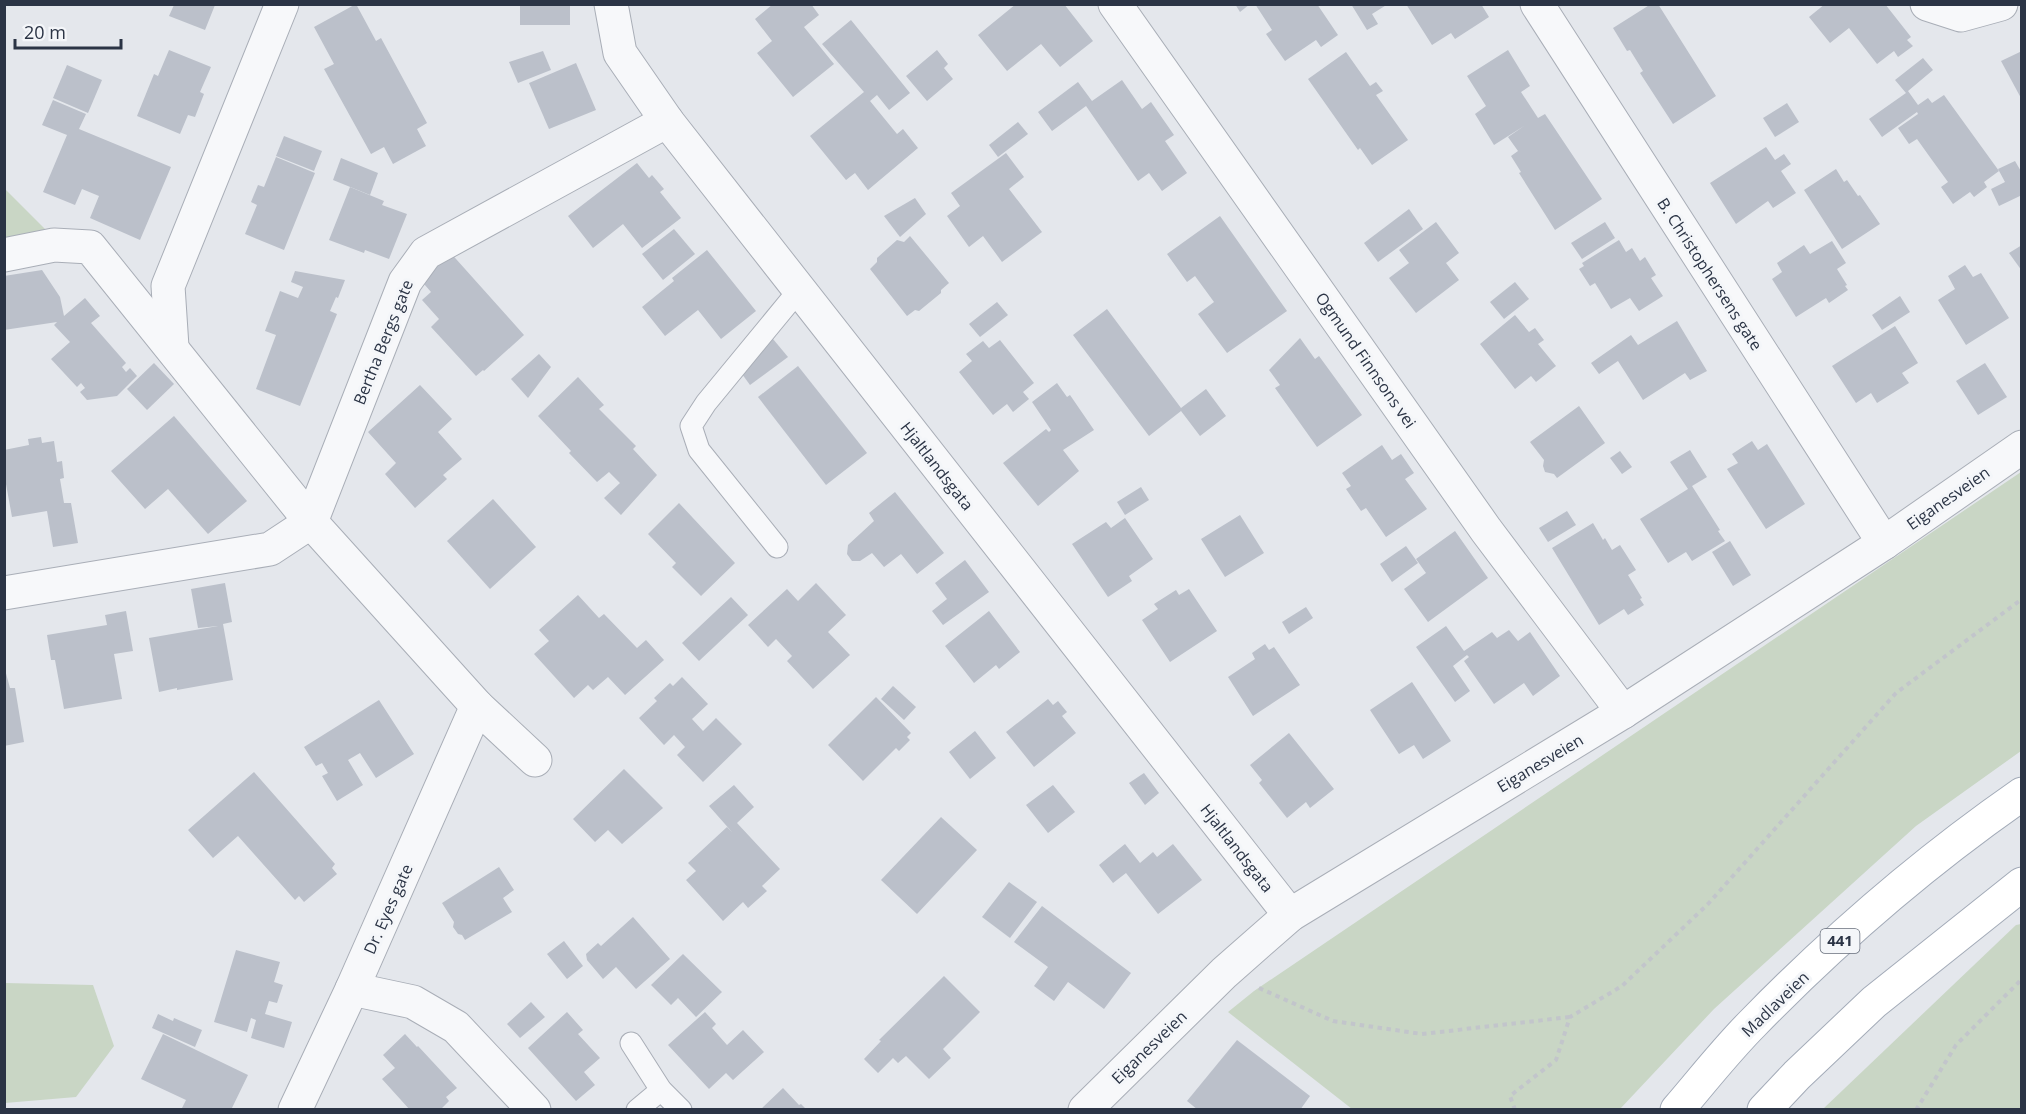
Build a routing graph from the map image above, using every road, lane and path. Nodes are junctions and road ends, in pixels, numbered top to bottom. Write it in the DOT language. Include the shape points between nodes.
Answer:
graph roads {
  1 [pos="282,4"];
  2 [pos="611,4"];
  3 [pos="1115,4"];
  4 [pos="1536,4"];
  5 [pos="1927,4"];
  6 [pos="2001,4"];
  7 [pos="667,121"];
  8 [pos="4,255"];
  9 [pos="799,290"];
  10 [pos="172,347"];
  11 [pos="2022,447"];
  12 [pos="311,522"];
  13 [pos="1884,543"];
  14 [pos="777,547"];
  15 [pos="4,593"];
  16 [pos="2022,599"];
  17 [pos="477,706"];
  18 [pos="1623,712"];
  19 [pos="535,760"];
  20 [pos="2022,794"];
  21 [pos="2022,884"];
  22 [pos="1290,915"];
  23 [pos="1224,973"];
  24 [pos="2022,979"];
  25 [pos="352,989"];
  26 [pos="1570,1017"];
  27 [pos="631,1043"];
  28 [pos="661,1090"];
  29 [pos="295,1110"];
  30 [pos="534,1110"];
  31 [pos="638,1110"];
  32 [pos="681,1110"];
  33 [pos="1085,1110"];
  34 [pos="1515,1110"];
  35 [pos="1677,1110"];
  36 [pos="1764,1110"];
  37 [pos="1916,1110"];
  1 -- 10 [label="street" via="168,286"];
  2 -- 7 [label="street, Hjaltlandsgata" via="620,53"];
  3 -- 18 [label="street, Ogmund Finnsons vei" via="1479,520"];
  4 -- 13 [label="street, B. Christophersens gate"];
  5 -- 6 [label="street" via="1961,15"];
  7 -- 9 [label="street, Hjaltlandsgata"];
  7 -- 12 [label="street, Bertha Bergs gate" via="426,253 405,282"];
  8 -- 10 [label="street" via="54,246 90,247"];
  9 -- 14 [label="lane" via="691,426 699,450"];
  9 -- 22 [label="street, Hjaltlandsgata"];
  10 -- 12 [label="street"];
  11 -- 13 [label="street, Eiganesveien"];
  12 -- 15 [label="street" via="270,549"];
  12 -- 17 [label="street"];
  13 -- 18 [label="street, Eiganesveien"];
  16 -- 26 [label="path" via="1896,693 1708,904 1622,986"];
  17 -- 19 [label="street"];
  17 -- 25 [label="street, Dr. Eyes gate"];
  18 -- 22 [label="street, Eiganesveien"];
  20 -- 35 [label="main road, Madlaveien / 441" via="1863,919 1752,1024"];
  21 -- 36 [label="main road" via="1874,1002"];
  22 -- 23 [label="street, Eiganesveien"];
  23 -- 26 [label="path" via="1333,1021 1422,1034"];
  23 -- 33 [label="street, Eiganesveien"];
  24 -- 37 [label="path" via="1956,1045"];
  25 -- 29 [label="street, Dr. Eyes gate"];
  25 -- 30 [label="street" via="413,1002 456,1027"];
  26 -- 34 [label="path" via="1556,1060 1510,1096"];
  27 -- 28 [label="lane"];
  28 -- 31 [label="lane"];
  28 -- 32 [label="lane"];
}
